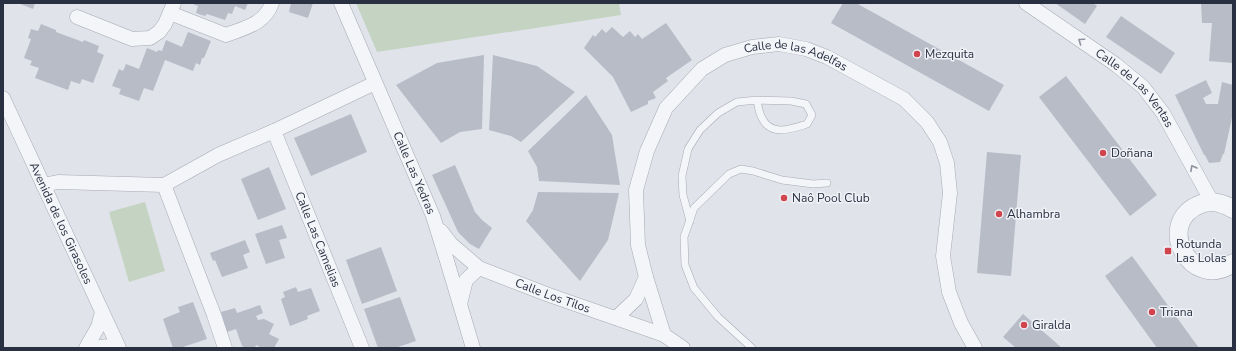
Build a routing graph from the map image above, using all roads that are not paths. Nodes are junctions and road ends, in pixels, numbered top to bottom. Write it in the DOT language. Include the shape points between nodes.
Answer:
graph roads {
  1 [pos="272,3"];
  2 [pos="341,3"];
  3 [pos="1026,3"];
  4 [pos="172,8"];
  5 [pos="77,17"];
  6 [pos="375,83"];
  7 [pos="3,98"];
  8 [pos="757,100"];
  9 [pos="274,131"];
  10 [pos="827,183"];
  11 [pos="43,185"];
  12 [pos="164,185"];
  13 [pos="1226,202"];
  14 [pos="690,221"];
  15 [pos="435,225"];
  16 [pos="479,268"];
  17 [pos="1231,269"];
  18 [pos="646,277"];
  19 [pos="460,304"];
  20 [pos="102,312"];
  21 [pos="616,318"];
  22 [pos="664,335"];
  23 [pos="86,348"];
  24 [pos="97,348"];
  25 [pos="119,348"];
  26 [pos="225,348"];
  27 [pos="362,348"];
  28 [pos="473,348"];
  29 [pos="683,348"];
  30 [pos="752,348"];
  31 [pos="975,348"];
  1 -- 4 [label="street" via="269,12 254,24 226,35"];
  2 -- 6 [label="street, Calle Las Yedras"];
  13 -- 3 [label="street, Calle de Las Ventas, one-way" via="1143,87"];
  4 -- 5 [label="street" via="165,24 150,38 132,39"];
  6 -- 9 [label="street"];
  6 -- 15 [label="street, Calle Las Yedras"];
  7 -- 11 [label="street, Avenida de los Girasoles"];
  8 -- 8 [label="lane" via="761,118 767,126 778,131 807,124 812,115 806,104"];
  8 -- 14 [label="lane" via="737,102 718,114 700,130 688,149 682,176 682,195"];
  9 -- 12 [label="street" via="218,155"];
  9 -- 27 [label="street, Calle Las Camelias"];
  10 -- 14 [label="lane" via="782,180 741,169 729,174 694,208"];
  11 -- 12 [label="street" via="58,182"];
  11 -- 20 [label="street, Avenida de los Girasoles"];
  12 -- 26 [label="street"];
  13 -- 17 [label="street" via="1195,206 1183,219 1178,236 1182,253 1195,265 1211,270"];
  14 -- 30 [label="lane" via="684,237 685,265 694,288 718,317"];
  15 -- 16 [label="street, Calle Los Tilos"];
  15 -- 19 [label="street, Calle Las Yedras"];
  16 -- 19 [label="street" via="466,280"];
  16 -- 21 [label="street, Calle Los Tilos"];
  18 -- 21 [label="street" via="636,300"];
  18 -- 22 [label="street, Calle de las Adelfas"];
  18 -- 31 [label="street, Calle de las Adelfas" via="638,245 636,190 647,151 666,108 702,69 725,55 752,47 779,44 806,49 827,57 904,98 927,122 940,142 947,163 950,192 943,256 950,292 960,323"];
  19 -- 28 [label="street, Calle Las Yedras"];
  20 -- 23 [label="street" via="98,327"];
  20 -- 25 [label="street, Avenida de los Girasoles"];
  21 -- 22 [label="street, Calle Los Tilos"];
  22 -- 29 [label="street, Calle Los Tilos"];
  24 -- 25 [label="street"];
}
